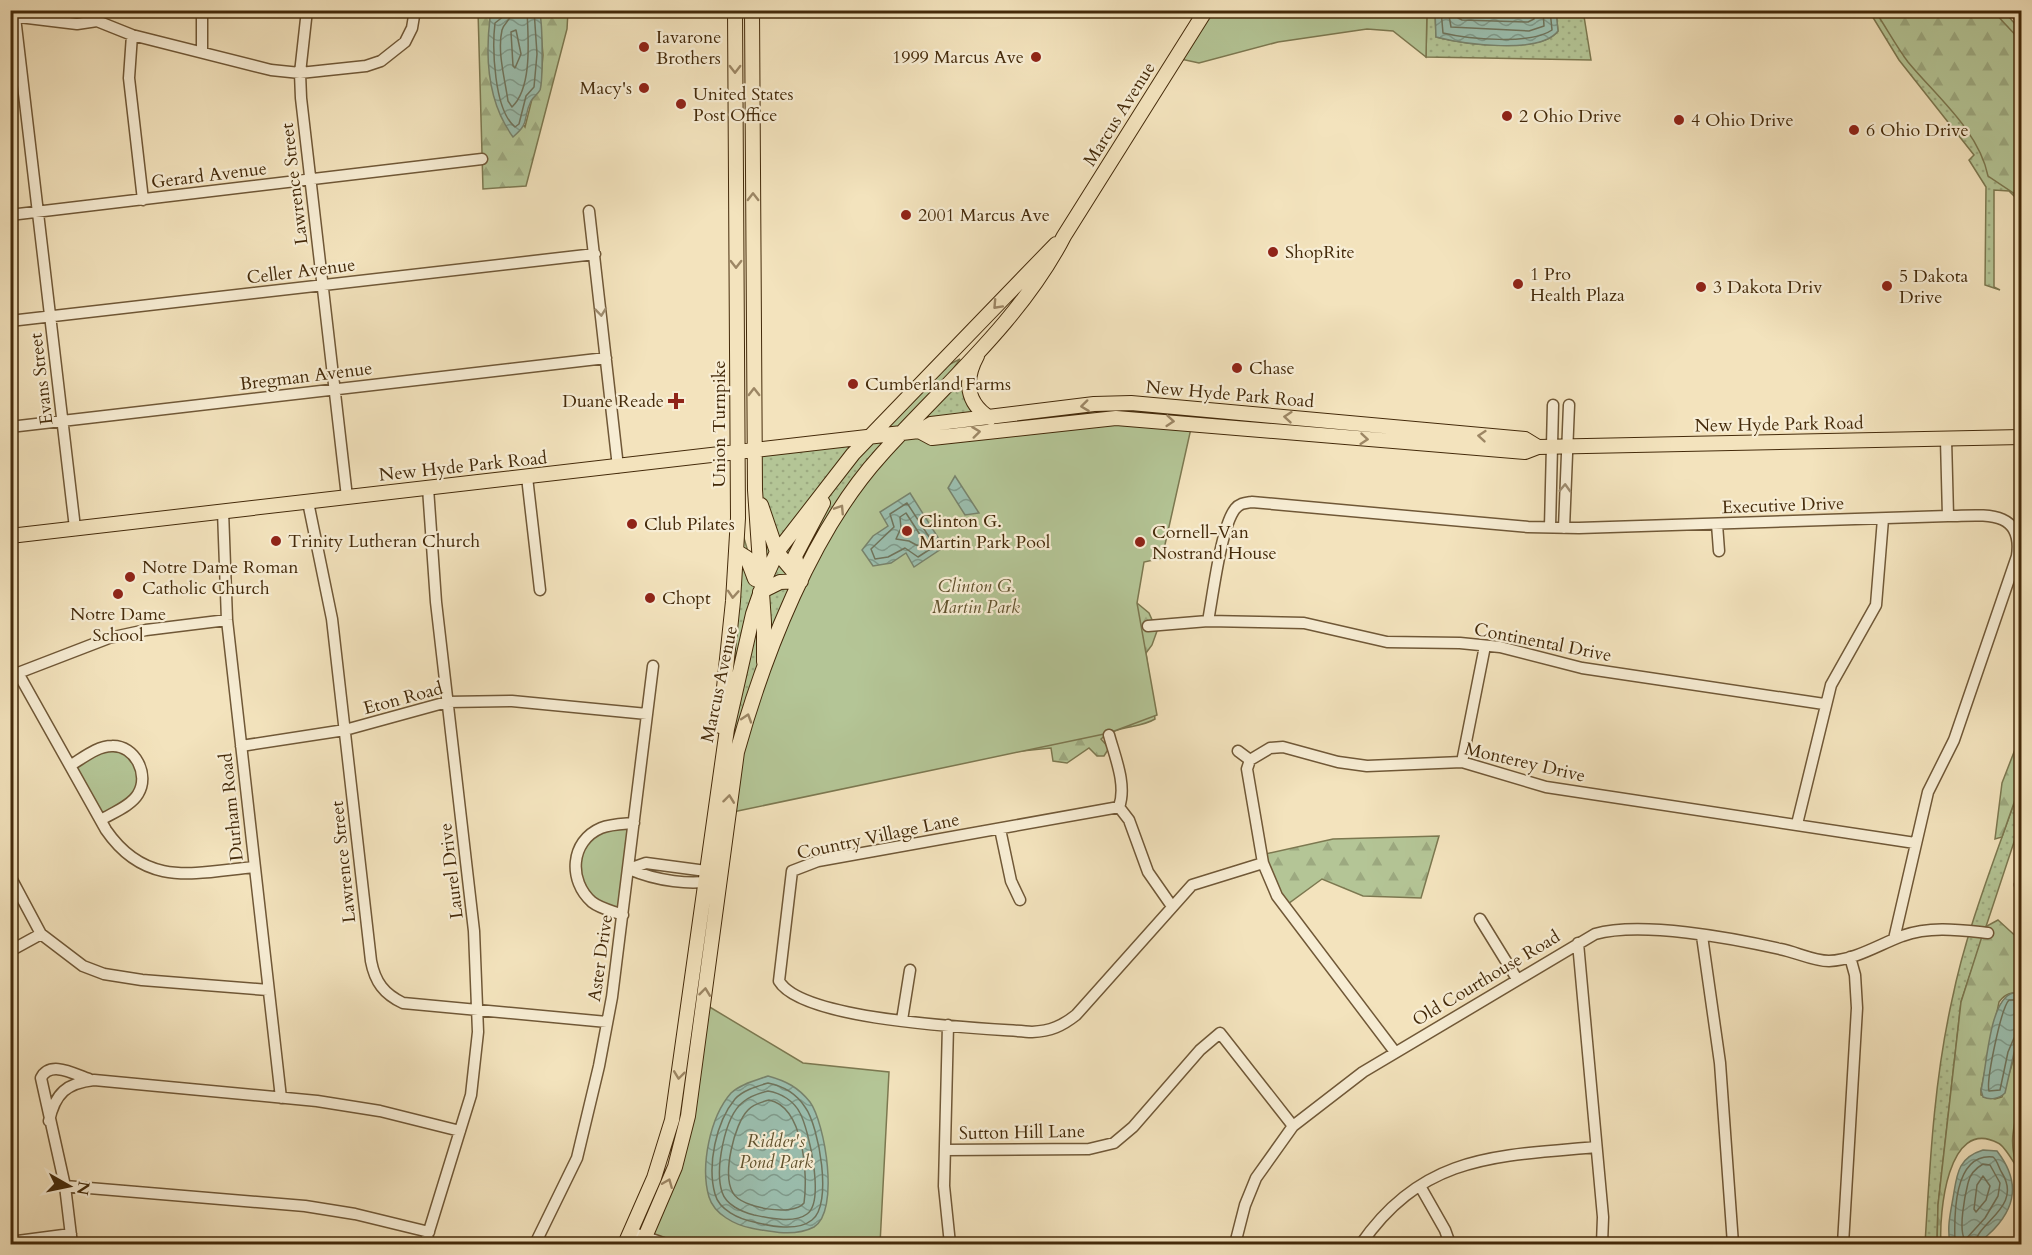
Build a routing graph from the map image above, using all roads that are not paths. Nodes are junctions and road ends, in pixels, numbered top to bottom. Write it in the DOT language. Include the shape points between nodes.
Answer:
graph roads {
  1 [pos="202,10"];
  2 [pos="307,10"];
  3 [pos="415,10"];
  4 [pos="735,10"];
  5 [pos="752,10"];
  6 [pos="1206,10"];
  7 [pos="2018,10"];
  8 [pos="13,16"];
  9 [pos="97,16"];
  10 [pos="2022,17"];
  11 [pos="132,35"];
  12 [pos="202,51"];
  13 [pos="300,73"];
  14 [pos="482,159"];
  15 [pos="310,180"];
  16 [pos="143,200"];
  17 [pos="39,211"];
  18 [pos="590,211"];
  19 [pos="10,214"];
  20 [pos="1064,236"];
  21 [pos="594,254"];
  22 [pos="322,285"];
  23 [pos="51,316"];
  24 [pos="10,321"];
  25 [pos="982,347"];
  26 [pos="606,358"];
  27 [pos="921,383"];
  28 [pos="334,389"];
  29 [pos="1553,405"];
  30 [pos="1569,405"];
  31 [pos="990,418"];
  32 [pos="63,420"];
  33 [pos="10,427"];
  34 [pos="919,431"];
  35 [pos="904,432"];
  36 [pos="869,436"];
  37 [pos="2022,437"];
  38 [pos="1946,438"];
  39 [pos="1545,447"];
  40 [pos="1567,448"];
  41 [pos="754,450"];
  42 [pos="738,452"];
  43 [pos="844,465"];
  44 [pos="618,467"];
  45 [pos="754,475"];
  46 [pos="527,477"];
  47 [pos="428,488"];
  48 [pos="347,497"];
  49 [pos="308,502"];
  50 [pos="223,511"];
  51 [pos="1947,516"];
  52 [pos="1883,519"];
  53 [pos="1717,524"];
  54 [pos="1550,527"];
  55 [pos="2018,527"];
  56 [pos="75,528"];
  57 [pos="1564,528"];
  58 [pos="10,536"];
  59 [pos="736,551"];
  60 [pos="1719,551"];
  61 [pos="777,552"];
  62 [pos="802,577"];
  63 [pos="540,590"];
  64 [pos="760,592"];
  65 [pos="227,620"];
  66 [pos="1208,621"];
  67 [pos="1148,626"];
  68 [pos="1485,646"];
  69 [pos="653,666"];
  70 [pos="764,669"];
  71 [pos="14,671"];
  72 [pos="447,702"];
  73 [pos="1824,704"];
  74 [pos="647,714"];
  75 [pos="345,730"];
  76 [pos="1109,735"];
  77 [pos="241,746"];
  78 [pos="1238,751"];
  79 [pos="1250,760"];
  80 [pos="1462,762"];
  81 [pos="70,765"];
  82 [pos="1119,807"];
  83 [pos="101,820"];
  84 [pos="634,823"];
  85 [pos="1797,824"];
  86 [pos="1000,829"];
  87 [pos="1915,843"];
  88 [pos="1263,863"];
  89 [pos="254,867"];
  90 [pos="629,869"];
  91 [pos="10,876"];
  92 [pos="705,877"];
  93 [pos="719,879"];
  94 [pos="1020,900"];
  95 [pos="1171,905"];
  96 [pos="623,915"];
  97 [pos="1480,919"];
  98 [pos="1986,933"];
  99 [pos="41,934"];
  100 [pos="1702,936"];
  101 [pos="1894,939"];
  102 [pos="1578,943"];
  103 [pos="10,951"];
  104 [pos="1850,957"];
  105 [pos="910,970"];
  106 [pos="1517,979"];
  107 [pos="268,990"];
  108 [pos="477,1010"];
  109 [pos="902,1020"];
  110 [pos="607,1022"];
  111 [pos="948,1025"];
  112 [pos="1395,1052"];
  113 [pos="94,1080"];
  114 [pos="281,1098"];
  115 [pos="49,1121"];
  116 [pos="1293,1126"];
  117 [pos="460,1131"];
  118 [pos="1596,1147"];
  119 [pos="945,1150"];
  120 [pos="65,1186"];
  121 [pos="1420,1186"];
  122 [pos="429,1232"];
  123 [pos="628,1238"];
  124 [pos="72,1239"];
  125 [pos="644,1241"];
  126 [pos="10,1242"];
  127 [pos="425,1245"];
  128 [pos="535,1245"];
  129 [pos="666,1245"];
  130 [pos="950,1245"];
  131 [pos="1235,1245"];
  132 [pos="1361,1245"];
  133 [pos="1450,1245"];
  134 [pos="1602,1245"];
  135 [pos="1733,1245"];
  136 [pos="1843,1245"];
  1 -- 12 [label="street"];
  2 -- 13 [label="street, Lawrence Street"];
  3 -- 13 [label="street" via="405,42 381,61"];
  4 -- 42 [label="main road, Union Turnpike, one-way"];
  41 -- 5 [label="main road, Union Turnpike, one-way"];
  6 -- 20 [label="main road, Marcus Avenue"];
  7 -- 10 [label="highway"];
  8 -- 9 [label="street" via="77,24"];
  8 -- 17 [label="street, Evans Street"];
  9 -- 11 [label="street"];
  11 -- 12 [label="street"];
  11 -- 16 [label="street" via="129,78"];
  12 -- 13 [label="street" via="271,70"];
  13 -- 15 [label="street, Lawrence Street"];
  14 -- 15 [label="street, Gerard Avenue"];
  15 -- 16 [label="street, Gerard Avenue"];
  15 -- 22 [label="street, Lawrence Street"];
  16 -- 17 [label="street, Gerard Avenue"];
  17 -- 19 [label="street, Gerard Avenue"];
  17 -- 23 [label="street, Evans Street"];
  18 -- 21 [label="street"];
  20 -- 25 [label="main road, Marcus Avenue" via="1047,268"];
  20 -- 27 [label="main road, Marcus Avenue, one-way"];
  21 -- 22 [label="street, Celler Avenue"];
  21 -- 26 [label="street, one-way"];
  22 -- 23 [label="street, Celler Avenue"];
  22 -- 28 [label="street, Lawrence Street"];
  23 -- 24 [label="street, Celler Avenue"];
  23 -- 32 [label="street, Evans Street"];
  25 -- 31 [label="main road" via="972,365 969,396"];
  25 -- 35 [label="main road, Marcus Avenue"];
  26 -- 28 [label="street, Bregman Avenue"];
  26 -- 44 [label="street"];
  27 -- 35 [label="main road" via="907,409"];
  27 -- 36 [label="main road, Marcus Avenue"];
  28 -- 32 [label="street, Bregman Avenue"];
  28 -- 48 [label="street, Lawrence Street"];
  29 -- 39 [label="street"];
  30 -- 40 [label="street"];
  31 -- 34 [label="main road, New Hyde Park Road" via="931,424"];
  39 -- 31 [label="main road, New Hyde Park Road, one-way" via="1525,439 1131,403"];
  32 -- 33 [label="street, Bregman Avenue"];
  32 -- 56 [label="street, Evans Street"];
  34 -- 35 [label="main road, New Hyde Park Road"];
  34 -- 39 [label="main road, New Hyde Park Road, one-way" via="932,438 1116,418 1525,452"];
  35 -- 36 [label="main road, New Hyde Park Road"];
  62 -- 35 [label="main road, Marcus Avenue, one-way" via="849,496"];
  36 -- 41 [label="main road, New Hyde Park Road"];
  36 -- 43 [label="main road, Marcus Avenue"];
  37 -- 38 [label="main road, New Hyde Park Road"];
  38 -- 40 [label="main road, New Hyde Park Road"];
  38 -- 51 [label="street"];
  39 -- 40 [label="main road, New Hyde Park Road"];
  39 -- 54 [label="street"];
  57 -- 40 [label="street, one-way"];
  41 -- 42 [label="main road, New Hyde Park Road"];
  41 -- 45 [label="main road, Union Turnpike"];
  42 -- 44 [label="main road, New Hyde Park Road"];
  42 -- 59 [label="main road, Union Turnpike"];
  43 -- 61 [label="main road, Marcus Avenue"];
  43 -- 62 [label="main road" via="796,552 795,562"];
  44 -- 46 [label="main road, New Hyde Park Road"];
  45 -- 61 [label="main road"];
  45 -- 64 [label="main road, Union Turnpike"];
  46 -- 47 [label="main road, New Hyde Park Road"];
  46 -- 63 [label="street"];
  47 -- 48 [label="main road, New Hyde Park Road"];
  47 -- 72 [label="street, Laurel Drive"];
  48 -- 49 [label="main road, New Hyde Park Road"];
  49 -- 50 [label="main road, New Hyde Park Road"];
  49 -- 75 [label="street, Lawrence Street" via="332,618"];
  50 -- 56 [label="main road, New Hyde Park Road"];
  50 -- 65 [label="street, Durham Road"];
  51 -- 52 [label="street, Executive Drive"];
  51 -- 55 [label="street, Executive Drive" via="1993,516"];
  52 -- 53 [label="street, Executive Drive"];
  52 -- 73 [label="street" via="1876,605 1844,659"];
  53 -- 57 [label="street, Executive Drive"];
  53 -- 60 [label="street"];
  54 -- 57 [label="street, Executive Drive"];
  54 -- 66 [label="street, Executive Drive" via="1240,504 1222,547"];
  55 -- 87 [label="street, Executive Drive" via="2017,556 1954,740 1928,792"];
  56 -- 58 [label="main road, New Hyde Park Road"];
  59 -- 64 [label="main road" via="747,558"];
  59 -- 92 [label="main road, Union Turnpike, one-way"];
  61 -- 62 [label="main road"];
  61 -- 64 [label="main road, Marcus Avenue"];
  62 -- 64 [label="main road"];
  62 -- 70 [label="main road, Marcus Avenue"];
  64 -- 70 [label="main road, Union Turnpike"];
  64 -- 92 [label="main road, Marcus Avenue" via="727,729"];
  65 -- 71 [label="street" via="109,638"];
  65 -- 77 [label="street, Durham Road"];
  66 -- 67 [label="street, Continental Drive"];
  66 -- 68 [label="street, Continental Drive" via="1304,623 1387,642"];
  68 -- 73 [label="street, Continental Drive" via="1582,668"];
  68 -- 80 [label="street"];
  69 -- 74 [label="street, Aster Drive"];
  93 -- 70 [label="main road, Marcus Avenue, one-way" via="733,768"];
  71 -- 81 [label="street"];
  72 -- 74 [label="street, Eton Road" via="512,701"];
  72 -- 75 [label="street, Eton Road"];
  72 -- 108 [label="street, Laurel Drive" via="474,931"];
  73 -- 85 [label="street"];
  74 -- 84 [label="street, Aster Drive"];
  75 -- 77 [label="street, Eton Road"];
  75 -- 108 [label="street, Lawrence Street" via="371,961 377,982 390,997 403,1003"];
  76 -- 82 [label="street" via="1123,794"];
  77 -- 89 [label="street, Durham Road"];
  78 -- 79 [label="street"];
  79 -- 80 [label="street, Monterey Drive" via="1270,748 1283,747 1367,766"];
  79 -- 88 [label="street" via="1247,780"];
  80 -- 85 [label="street, Monterey Drive" via="1546,787"];
  81 -- 83 [label="street"];
  81 -- 83 [label="street" via="102,747 112,746 127,749 137,760 143,778 137,796"];
  82 -- 86 [label="street, Country Village Lane"];
  82 -- 95 [label="street" via="1129,820 1148,872"];
  83 -- 89 [label="street" via="120,849 145,867 182,874"];
  84 -- 90 [label="street, Aster Drive"];
  84 -- 96 [label="street" via="609,825 592,834 583,843 575,863 577,881 586,895 599,906"];
  85 -- 87 [label="street, Monterey Drive"];
  86 -- 94 [label="street" via="1011,881"];
  86 -- 109 [label="street, Country Village Lane" via="818,861 792,870 778,975 783,989 842,1011"];
  87 -- 101 [label="street, Executive Drive"];
  88 -- 95 [label="street, Country Village Lane" via="1198,881"];
  88 -- 112 [label="street" via="1277,896"];
  89 -- 107 [label="street, Durham Road"];
  90 -- 92 [label="street" via="646,863"];
  90 -- 96 [label="street, Aster Drive"];
  91 -- 99 [label="street"];
  92 -- 93 [label="street"];
  92 -- 123 [label="main road, Marcus Avenue, one-way" via="672,1120 654,1178"];
  125 -- 93 [label="main road, Marcus Avenue, one-way" via="675,1167 688,1116"];
  95 -- 111 [label="street, Country Village Lane" via="1086,1005 1062,1026 1032,1032"];
  96 -- 110 [label="street, Aster Drive"];
  97 -- 106 [label="street"];
  98 -- 101 [label="street, Old Courthouse Road" via="1942,929"];
  99 -- 103 [label="street"];
  99 -- 107 [label="street" via="74,961 104,975"];
  100 -- 102 [label="street, Old Courthouse Road" via="1643,929 1610,930"];
  100 -- 104 [label="street, Old Courthouse Road" via="1778,948 1815,960"];
  100 -- 135 [label="street" via="1720,1063"];
  101 -- 104 [label="street, Old Courthouse Road"];
  102 -- 106 [label="street, Old Courthouse Road"];
  102 -- 118 [label="street"];
  104 -- 136 [label="street" via="1857,1008"];
  105 -- 109 [label="street"];
  106 -- 112 [label="street, Old Courthouse Road"];
  107 -- 114 [label="street, Durham Road"];
  108 -- 110 [label="street, Lawrence Street"];
  108 -- 117 [label="street, Laurel Drive" via="475,1069"];
  109 -- 111 [label="street, Country Village Lane"];
  110 -- 128 [label="street, Aster Drive" via="577,1158"];
  111 -- 119 [label="street"];
  112 -- 116 [label="street, Old Courthouse Road"];
  113 -- 114 [label="street"];
  113 -- 115 [label="street" via="66,1087 55,1100"];
  113 -- 115 [label="street" via="56,1069 45,1071 40,1083"];
  114 -- 117 [label="street" via="380,1111"];
  115 -- 120 [label="street"];
  116 -- 119 [label="street, Sutton Hill Lane" via="1220,1033 1114,1143 1089,1149"];
  116 -- 131 [label="street, Old Courthouse Road" via="1256,1178"];
  117 -- 122 [label="street, Laurel Drive"];
  118 -- 121 [label="street" via="1481,1159 1441,1173"];
  118 -- 134 [label="street"];
  119 -- 130 [label="street"];
  120 -- 122 [label="street" via="305,1206"];
  120 -- 124 [label="street"];
  121 -- 132 [label="street" via="1395,1203"];
  121 -- 133 [label="street"];
  122 -- 127 [label="street, Laurel Drive"];
  123 -- 125 [label="street"];
  124 -- 126 [label="street"];
  125 -- 129 [label="street"];
}
